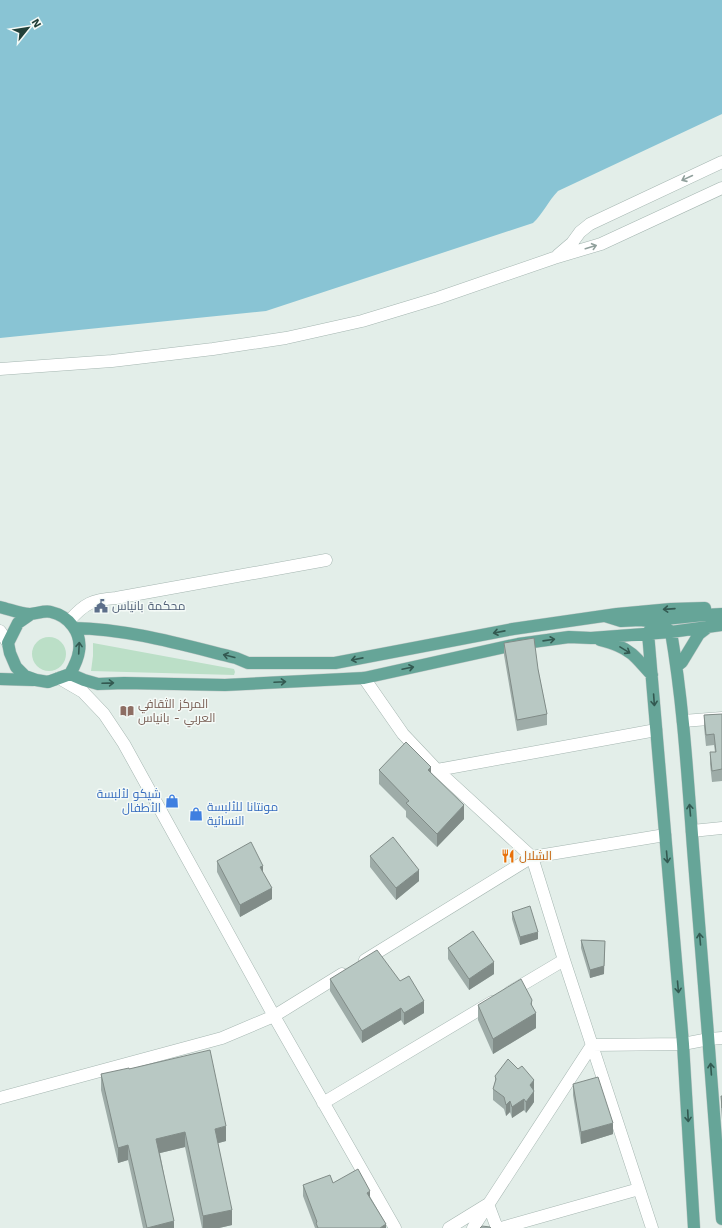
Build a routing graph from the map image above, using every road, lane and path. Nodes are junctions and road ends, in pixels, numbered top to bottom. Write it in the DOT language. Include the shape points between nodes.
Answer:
graph roads {
  1 [pos="722,162"];
  2 [pos="722,188"];
  3 [pos="554,258"];
  4 [pos="0,369"];
  5 [pos="326,560"];
  6 [pos="0,607"];
  7 [pos="722,607"];
  8 [pos="30,614"];
  9 [pos="722,614"];
  10 [pos="605,616"];
  11 [pos="658,622"];
  12 [pos="72,624"];
  13 [pos="722,625"];
  14 [pos="709,626"];
  15 [pos="0,631"];
  16 [pos="671,632"];
  17 [pos="648,633"];
  18 [pos="591,638"];
  19 [pos="8,643"];
  20 [pos="248,663"];
  21 [pos="677,666"];
  22 [pos="652,675"];
  23 [pos="65,676"];
  24 [pos="364,678"];
  25 [pos="0,679"];
  26 [pos="36,680"];
  27 [pos="251,684"];
  28 [pos="722,718"];
  29 [pos="683,721"];
  30 [pos="656,730"];
  31 [pos="437,770"];
  32 [pos="722,828"];
  33 [pos="692,832"];
  34 [pos="664,835"];
  35 [pos="532,857"];
  36 [pos="564,960"];
  37 [pos="274,1016"];
  38 [pos="722,1038"];
  39 [pos="709,1039"];
  40 [pos="683,1044"];
  41 [pos="592,1045"];
  42 [pos="0,1098"];
  43 [pos="323,1103"];
  44 [pos="639,1189"];
  45 [pos="488,1204"];
  46 [pos="722,1219"];
  47 [pos="396,1228"];
  48 [pos="449,1228"];
  49 [pos="473,1228"];
  50 [pos="497,1228"];
  51 [pos="501,1228"];
  52 [pos="652,1228"];
  53 [pos="694,1228"];
  1 -- 3 [label="street, one-way" via="590,224"];
  3 -- 2 [label="street, one-way" via="601,244"];
  3 -- 4 [label="street" via="362,321 286,338 112,361"];
  5 -- 12 [label="street" via="100,600 80,609"];
  6 -- 8 [label="main road"];
  7 -- 10 [label="main road, one-way"];
  8 -- 12 [label="main road" via="52,612"];
  8 -- 19 [label="main road" via="18,623"];
  9 -- 11 [label="main road"];
  10 -- 11 [label="main road" via="621,621"];
  10 -- 20 [label="main road, one-way" via="513,629 335,663"];
  11 -- 16 [label="main road"];
  11 -- 17 [label="main road"];
  20 -- 12 [label="main road, one-way" via="157,638"];
  23 -- 12 [label="main road, one-way" via="76,662 80,650 79,639"];
  13 -- 14 [label="main road"];
  14 -- 16 [label="main road"];
  14 -- 21 [label="main road" via="699,634"];
  15 -- 19 [label="street"];
  16 -- 17 [label="main road"];
  16 -- 21 [label="main road"];
  17 -- 18 [label="main road"];
  17 -- 22 [label="main road"];
  18 -- 22 [label="main road, one-way" via="625,649"];
  24 -- 18 [label="main road, one-way" via="518,644 569,637"];
  19 -- 26 [label="main road" via="16,667 25,676"];
  20 -- 27 [label="main road"];
  21 -- 29 [label="main road"];
  22 -- 30 [label="main road, one-way"];
  23 -- 26 [label="main road" via="48,682"];
  23 -- 27 [label="main road, one-way" via="98,684"];
  23 -- 37 [label="street" via="104,714 124,744"];
  27 -- 24 [label="main road, one-way"];
  24 -- 31 [label="street" via="403,734"];
  25 -- 26 [label="main road"];
  28 -- 29 [label="street"];
  33 -- 29 [label="main road, one-way"];
  30 -- 31 [label="street"];
  30 -- 34 [label="main road"];
  31 -- 35 [label="street"];
  32 -- 33 [label="street"];
  39 -- 33 [label="main road, one-way"];
  34 -- 35 [label="street"];
  34 -- 40 [label="main road, one-way"];
  35 -- 36 [label="street"];
  35 -- 37 [label="street"];
  36 -- 41 [label="street"];
  36 -- 43 [label="street"];
  37 -- 42 [label="street" via="222,1038"];
  37 -- 43 [label="street"];
  38 -- 39 [label="street"];
  39 -- 40 [label="street"];
  46 -- 39 [label="main road, one-way"];
  40 -- 41 [label="street"];
  40 -- 53 [label="main road, one-way"];
  41 -- 44 [label="street"];
  41 -- 45 [label="street"];
  43 -- 47 [label="street"];
  44 -- 51 [label="street"];
  44 -- 52 [label="street"];
  45 -- 48 [label="street"];
  45 -- 49 [label="street"];
  45 -- 50 [label="street"];
}
